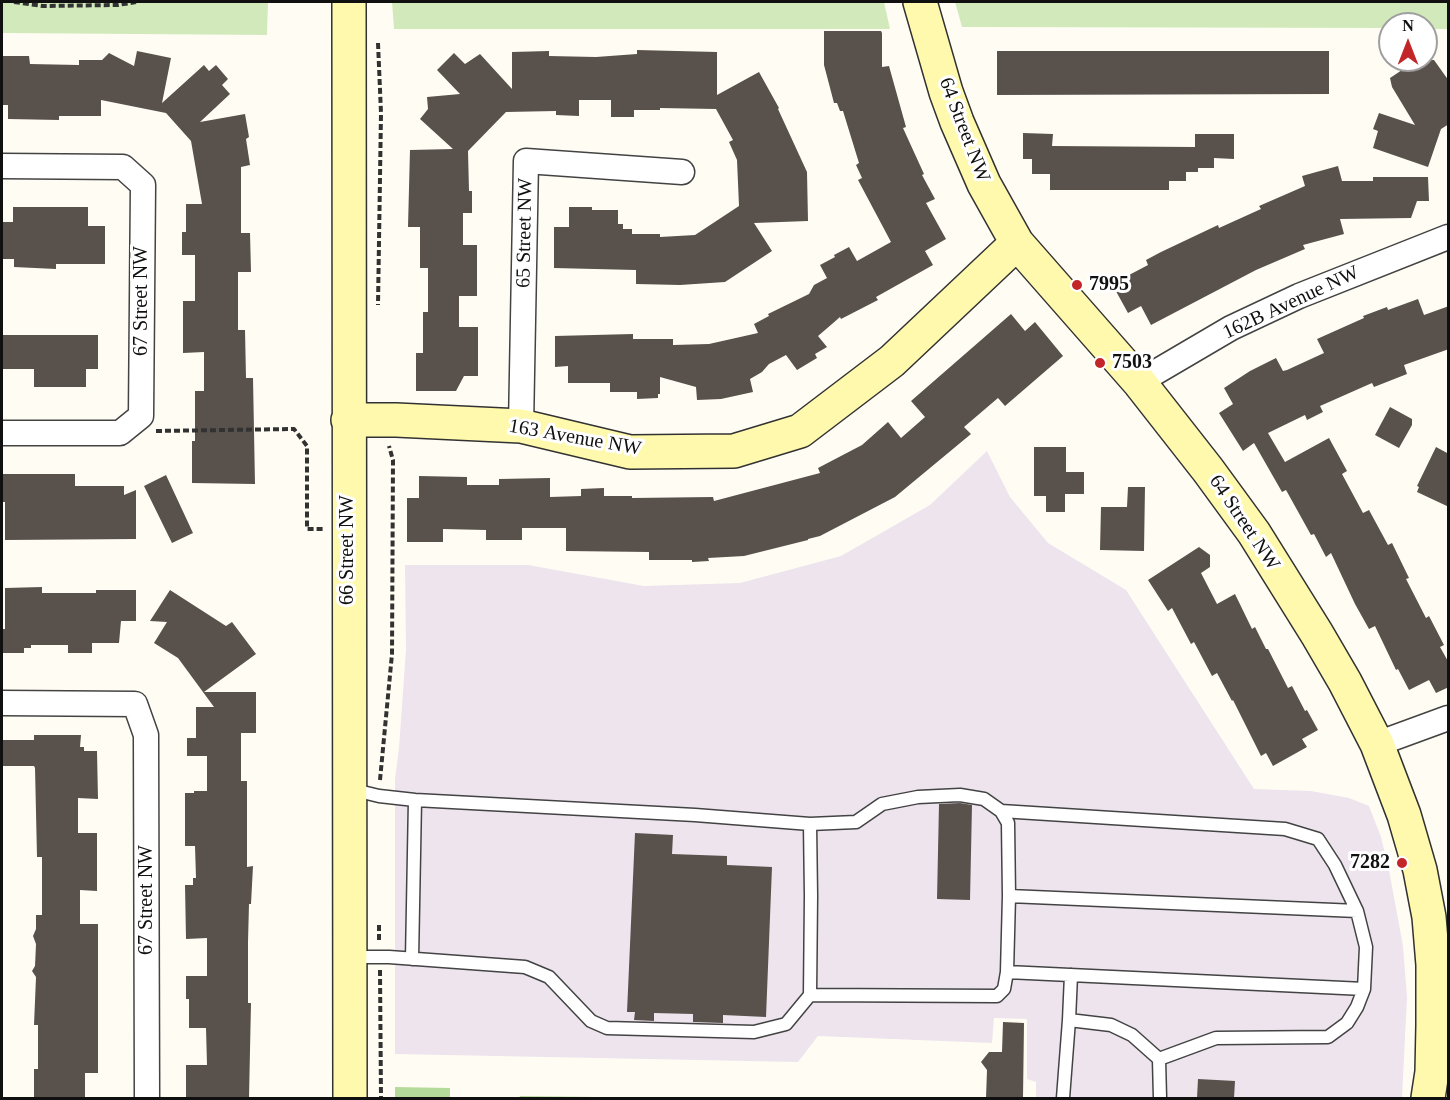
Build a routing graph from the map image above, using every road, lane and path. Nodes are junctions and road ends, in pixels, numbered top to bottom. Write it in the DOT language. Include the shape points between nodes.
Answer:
graph roads {
  1 [pos="14,2"];
  2 [pos="136,2"];
  3 [pos="349,2"];
  4 [pos="920,2"];
  5 [pos="378,35"];
  6 [pos="2,166"];
  7 [pos="682,172"];
  8 [pos="1449,237"];
  9 [pos="1017,243"];
  10 [pos="378,310"];
  11 [pos="1139,382"];
  12 [pos="141,417"];
  13 [pos="348,420"];
  14 [pos="381,420"];
  15 [pos="521,426"];
  16 [pos="2,433"];
  17 [pos="348,529"];
  18 [pos="2,703"];
  19 [pos="1449,718"];
  20 [pos="1377,744"];
  21 [pos="364,793"];
  22 [pos="416,800"];
  23 [pos="1001,811"];
  24 [pos="810,824"];
  25 [pos="1009,896"];
  26 [pos="1357,911"];
  27 [pos="379,921"];
  28 [pos="365,957"];
  29 [pos="412,959"];
  30 [pos="1441,965"];
  31 [pos="1007,972"];
  32 [pos="1071,975"];
  33 [pos="1364,989"];
  34 [pos="810,995"];
  35 [pos="1069,1020"];
  36 [pos="1159,1059"];
  37 [pos="147,1098"];
  38 [pos="350,1098"];
  39 [pos="381,1098"];
  40 [pos="1063,1098"];
  41 [pos="1160,1098"];
  42 [pos="1428,1098"];
  1 -- 2 [label="path" via="43,6"];
  3 -- 13 [label="street, 66 Street NW"];
  4 -- 9 [label="street, 64 Street NW" via="957,122 984,184"];
  5 -- 10 [label="path" via="381,113"];
  6 -- 12 [label="street, 67 Street NW" via="123,167 143,185"];
  7 -- 15 [label="street, 65 Street NW" via="526,161"];
  8 -- 11 [label="street, 162B Avenue NW" via="1280,305 1231,328"];
  9 -- 11 [label="street, 64 Street NW"];
  9 -- 15 [label="street, 163 Avenue NW" via="892,361 800,431 734,451 630,452"];
  11 -- 20 [label="street, 64 Street NW" via="1254,533 1340,673"];
  12 -- 16 [label="street" via="120,433"];
  12 -- 17 [label="path" via="158,432 294,429 307,446 307,529"];
  13 -- 14 [label="street, 163 Avenue NW"];
  13 -- 17 [label="street, 66 Street NW"];
  14 -- 15 [label="street, 163 Avenue NW"];
  14 -- 21 [label="path" via="393,460 392,642"];
  17 -- 21 [label="street, 66 Street NW"];
  18 -- 37 [label="street, 67 Street NW" via="135,704 146,735"];
  19 -- 20 [label="street"];
  20 -- 30 [label="street, 64 Street NW" via="1420,870"];
  21 -- 22 [label="lane"];
  21 -- 28 [label="street, 66 Street NW"];
  22 -- 24 [label="lane"];
  22 -- 29 [label="lane"];
  23 -- 24 [label="lane" via="984,799 960,795 918,797 882,804 856,822"];
  23 -- 25 [label="lane" via="1008,823"];
  23 -- 26 [label="lane" via="1285,829 1318,839"];
  24 -- 34 [label="lane"];
  25 -- 26 [label="lane"];
  25 -- 31 [label="lane"];
  26 -- 33 [label="lane" via="1366,947"];
  27 -- 28 [label="path"];
  28 -- 29 [label="lane"];
  28 -- 38 [label="street, 66 Street NW"];
  28 -- 39 [label="path"];
  29 -- 34 [label="lane" via="525,967 549,977 591,1022 607,1028 754,1032 786,1024"];
  30 -- 42 [label="street, 64 Street NW"];
  31 -- 32 [label="lane"];
  31 -- 34 [label="lane" via="1004,989 997,996"];
  32 -- 33 [label="lane"];
  32 -- 35 [label="lane"];
  33 -- 36 [label="lane" via="1347,1023 1328,1037 1215,1038"];
  35 -- 36 [label="lane" via="1111,1025 1132,1035"];
  35 -- 40 [label="lane"];
  36 -- 41 [label="lane"];
}
